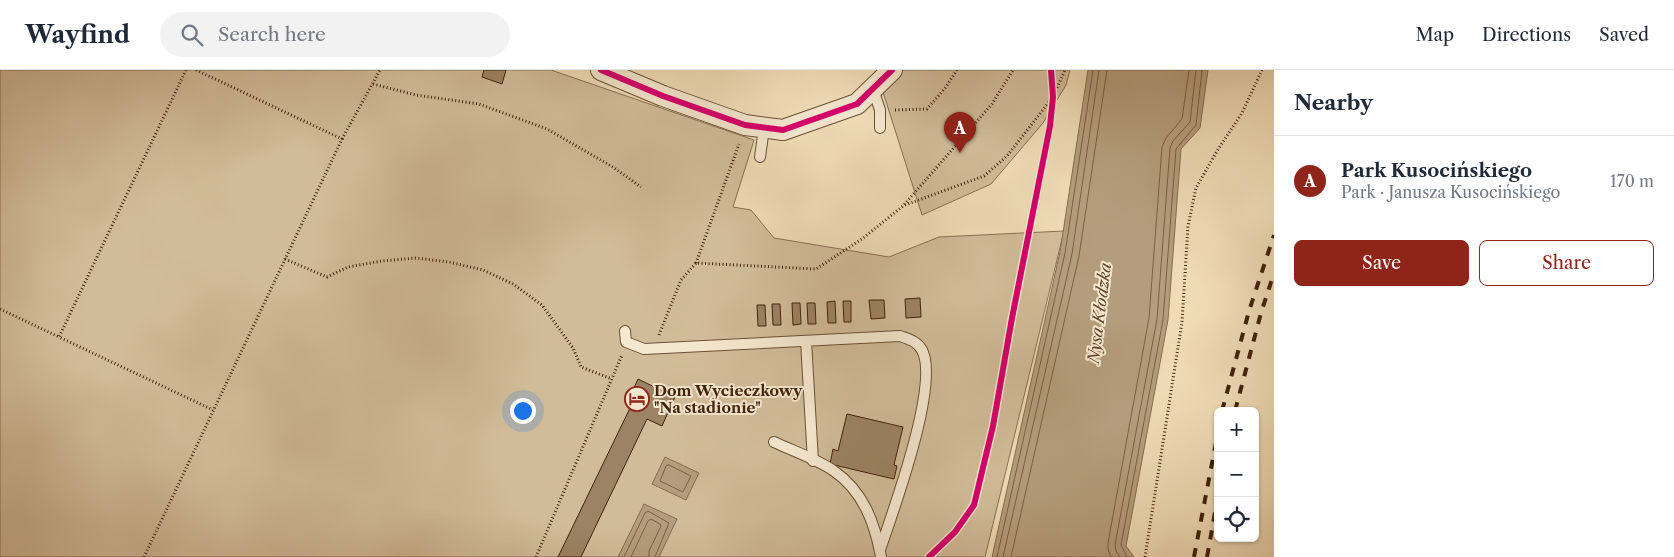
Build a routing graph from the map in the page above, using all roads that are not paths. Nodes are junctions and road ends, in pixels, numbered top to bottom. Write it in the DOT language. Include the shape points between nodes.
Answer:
graph roads {
  1 [pos="601,70"];
  2 [pos="892,70"];
  3 [pos="873,88"];
  4 [pos="755,126"];
  5 [pos="880,128"];
  6 [pos="760,157"];
  7 [pos="625,330"];
  8 [pos="806,341"];
  9 [pos="774,442"];
  10 [pos="813,461"];
  11 [pos="880,553"];
  1 -- 4 [label="street" via="663,96"];
  2 -- 3 [label="street"];
  3 -- 4 [label="street" via="857,104 782,130"];
  3 -- 5 [label="lane" via="880,110"];
  4 -- 6 [label="lane"];
  7 -- 8 [label="lane" via="626,342 644,349"];
  8 -- 10 [label="lane"];
  8 -- 11 [label="lane" via="900,336 914,341 921,349 925,362 923,400 908,465"];
  9 -- 10 [label="lane"];
  10 -- 11 [label="lane" via="849,483 867,508"];
}
